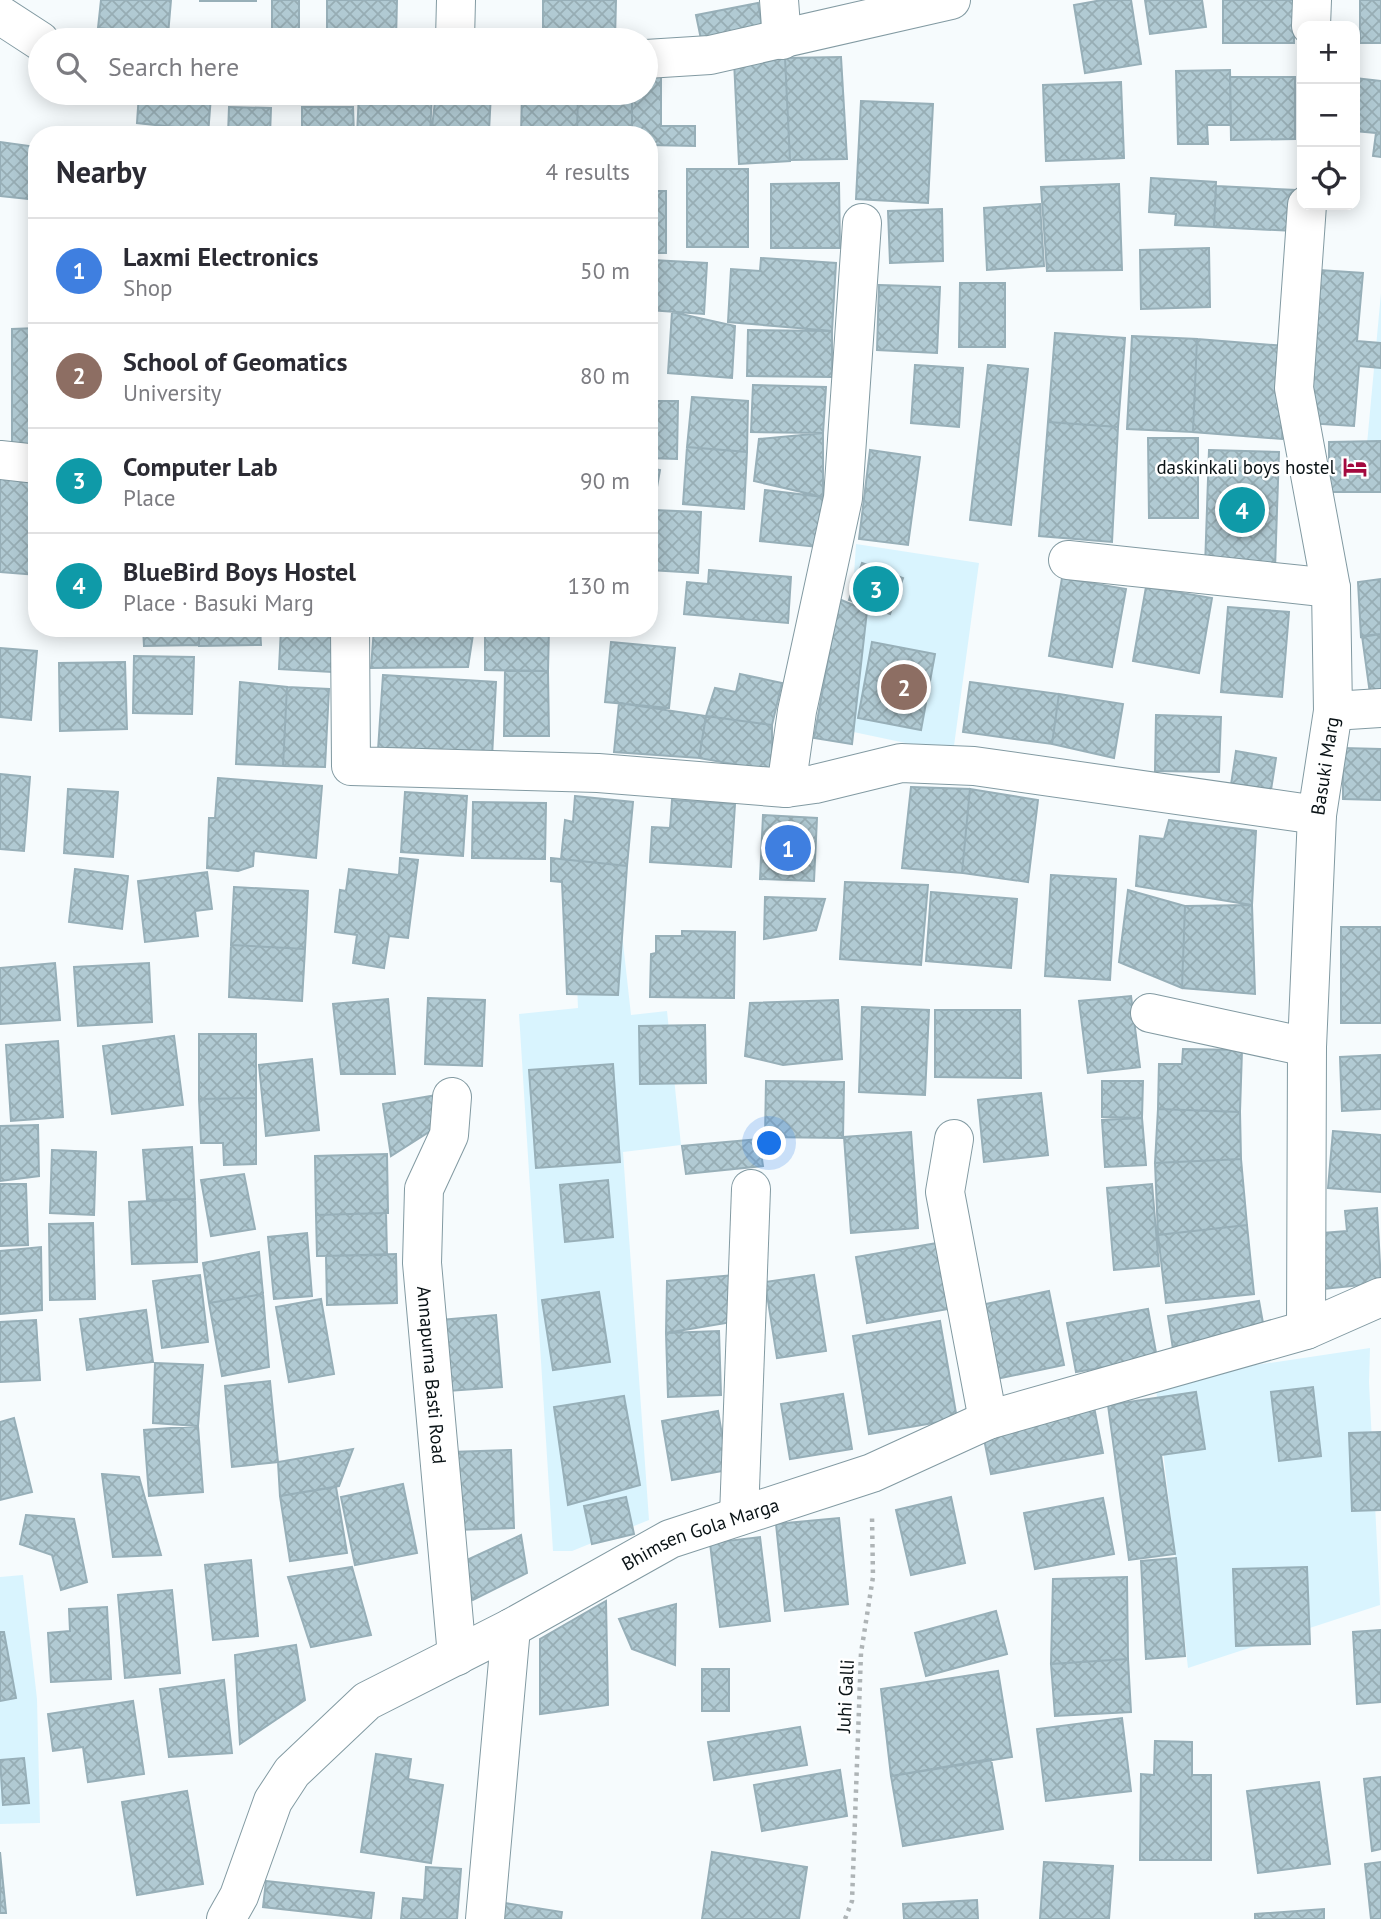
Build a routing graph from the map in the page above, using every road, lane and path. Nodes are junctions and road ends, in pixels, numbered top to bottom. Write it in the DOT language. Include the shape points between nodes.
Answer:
graph roads {
  1 [pos="456,0"];
  2 [pos="779,0"];
  3 [pos="951,0"];
  4 [pos="1312,0"];
  5 [pos="0,15"];
  6 [pos="1311,21"];
  7 [pos="455,28"];
  8 [pos="28,33"];
  9 [pos="782,40"];
  10 [pos="658,59"];
  11 [pos="1307,210"];
  12 [pos="862,223"];
  13 [pos="0,460"];
  14 [pos="28,463"];
  15 [pos="1068,560"];
  16 [pos="1331,588"];
  17 [pos="350,637"];
  18 [pos="1381,708"];
  19 [pos="1332,711"];
  20 [pos="786,788"];
  21 [pos="1317,816"];
  22 [pos="1150,1013"];
  23 [pos="1307,1047"];
  24 [pos="452,1097"];
  25 [pos="954,1139"];
  26 [pos="751,1189"];
  27 [pos="1381,1297"];
  28 [pos="1306,1330"];
  29 [pos="988,1420"];
  30 [pos="872,1473"];
  31 [pos="739,1516"];
  32 [pos="511,1628"];
  33 [pos="457,1656"];
  34 [pos="226,1919"];
  35 [pos="485,1919"];
  36 [pos="845,1919"];
  1 -- 7 [label="street"];
  2 -- 9 [label="street"];
  3 -- 9 [label="street"];
  4 -- 6 [label="street"];
  5 -- 8 [label="street"];
  9 -- 10 [label="street" via="710,55"];
  11 -- 16 [label="street, Basuki Marg" via="1294,388"];
  12 -- 20 [label="street" via="843,498 797,711"];
  13 -- 14 [label="street"];
  15 -- 16 [label="street"];
  16 -- 19 [label="street, Basuki Marg"];
  17 -- 20 [label="street" via="351,766 598,773"];
  18 -- 19 [label="street"];
  19 -- 21 [label="street, Basuki Marg"];
  20 -- 21 [label="street" via="901,763 974,766"];
  21 -- 23 [label="street, Basuki Marg"];
  22 -- 23 [label="street"];
  23 -- 28 [label="street, Basuki Marg"];
  24 -- 33 [label="street, Annapurna Basti Road" via="449,1135 424,1189 422,1263"];
  25 -- 29 [label="street" via="946,1192"];
  26 -- 31 [label="street"];
  27 -- 28 [label="street, Bhimsen Gola Marga"];
  28 -- 29 [label="street, Bhimsen Gola Marga"];
  29 -- 30 [label="street, Bhimsen Gola Marga"];
  30 -- 31 [label="street, Bhimsen Gola Marga"];
  30 -- 36 [label="path, Juhi Galli" via="873,1577 861,1653 852,1901"];
  31 -- 32 [label="street, Bhimsen Gola Marga" via="670,1539"];
  32 -- 33 [label="street, Bhimsen Gola Marga"];
  32 -- 35 [label="street"];
  33 -- 34 [label="street, Bhimsen Gola Marga" via="367,1701 292,1772 273,1801 239,1896"];
}
